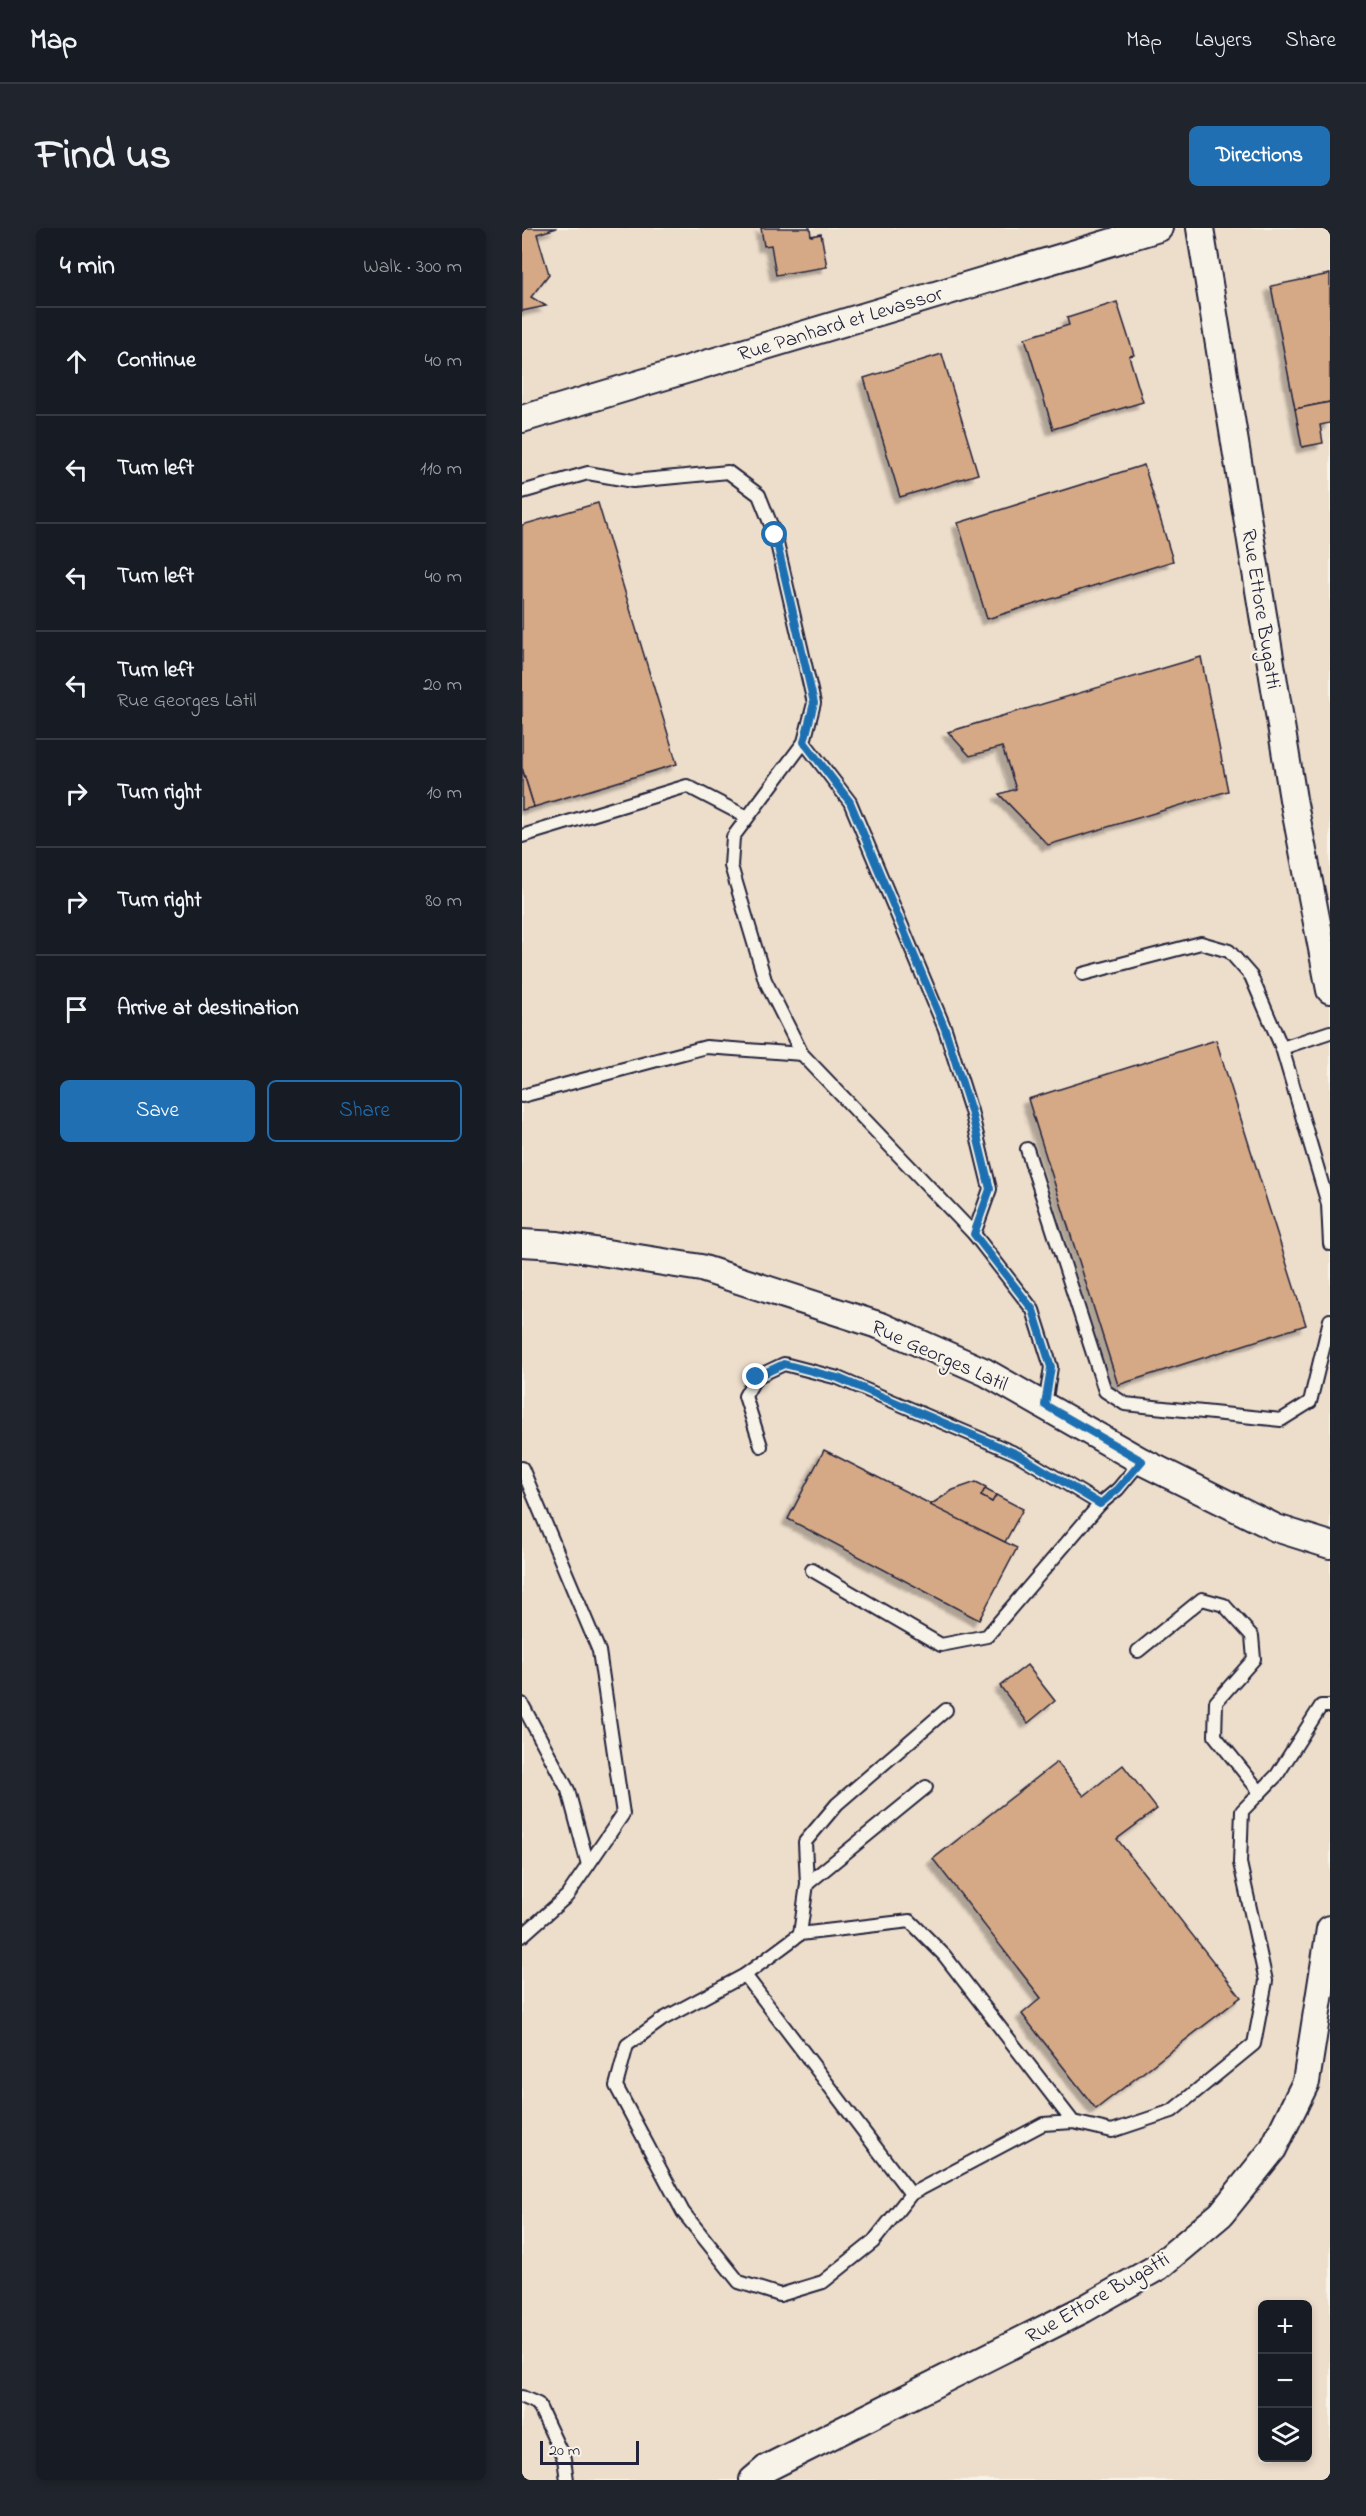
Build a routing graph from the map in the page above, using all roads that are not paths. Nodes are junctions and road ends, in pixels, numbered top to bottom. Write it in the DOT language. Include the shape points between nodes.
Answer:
graph roads {
  1 [pos="1159,228"];
  2 [pos="1200,228"];
  3 [pos="522,419"];
  4 [pos="522,492"];
  5 [pos="804,742"];
  6 [pos="747,817"];
  7 [pos="522,836"];
  8 [pos="1083,974"];
  9 [pos="1330,990"];
  10 [pos="1330,1032"];
  11 [pos="1282,1048"];
  12 [pos="802,1054"];
  13 [pos="522,1096"];
  14 [pos="1027,1149"];
  15 [pos="974,1234"];
  16 [pos="522,1243"];
  17 [pos="1330,1244"];
  18 [pos="1330,1320"];
  19 [pos="1045,1405"];
  20 [pos="761,1446"];
  21 [pos="1142,1461"];
  22 [pos="522,1468"];
  23 [pos="1100,1504"];
  24 [pos="1330,1545"];
  25 [pos="812,1570"];
  26 [pos="1138,1651"];
  27 [pos="522,1704"];
  28 [pos="1330,1706"];
  29 [pos="946,1710"];
  30 [pos="926,1788"];
  31 [pos="1260,1792"];
  32 [pos="588,1865"];
  33 [pos="807,1884"];
  34 [pos="1330,1929"];
  35 [pos="800,1934"];
  36 [pos="522,1936"];
  37 [pos="745,1975"];
  38 [pos="1073,2122"];
  39 [pos="911,2194"];
  40 [pos="522,2397"];
  41 [pos="762,2476"];
  42 [pos="567,2480"];
  1 -- 3 [label="street, Rue Panhard et Levassor"];
  2 -- 9 [label="street, Rue Ettore Bugatti" via="1293,799"];
  4 -- 5 [label="lane" via="588,473 633,481 728,472 759,495 775,535 814,703"];
  5 -- 6 [label="lane"];
  5 -- 15 [label="lane" via="850,802 945,1029 990,1189"];
  6 -- 7 [label="lane" via="687,786"];
  6 -- 12 [label="lane" via="733,837 731,866 765,980"];
  8 -- 11 [label="lane" via="1201,943 1229,951 1251,976"];
  10 -- 11 [label="lane"];
  11 -- 17 [label="lane" via="1328,1204"];
  12 -- 13 [label="lane" via="706,1047"];
  12 -- 15 [label="lane"];
  14 -- 18 [label="lane" via="1105,1391 1125,1404 1281,1420 1310,1402"];
  15 -- 19 [label="lane" via="1033,1310 1051,1367"];
  16 -- 19 [label="street, Rue Georges Latil" via="701,1268 881,1326 985,1372"];
  19 -- 21 [label="street, Rue Georges Latil"];
  20 -- 23 [label="lane" via="745,1396 756,1377 784,1364 838,1378 1017,1454"];
  21 -- 23 [label="lane"];
  21 -- 24 [label="street, Rue Georges Latil" via="1276,1528"];
  22 -- 32 [label="lane" via="598,1652 623,1814"];
  23 -- 25 [label="lane" via="987,1636 941,1645"];
  26 -- 31 [label="lane" via="1202,1599 1224,1605 1252,1636 1254,1659 1216,1702 1215,1736"];
  27 -- 32 [label="lane" via="568,1790"];
  28 -- 31 [label="lane" via="1321,1706 1277,1775"];
  29 -- 33 [label="lane" via="837,1804 805,1842"];
  30 -- 33 [label="lane"];
  31 -- 38 [label="lane" via="1242,1811 1240,1863 1266,1981 1254,2044 1172,2111 1112,2131"];
  32 -- 36 [label="lane" via="567,1896"];
  33 -- 35 [label="lane"];
  34 -- 41 [label="street, Rue Ettore Bugatti" via="1306,2082 1273,2149 1221,2214 1158,2267"];
  35 -- 37 [label="lane"];
  35 -- 38 [label="lane" via="910,1921 944,1955"];
  37 -- 39 [label="lane"];
  37 -- 39 [label="lane" via="663,2019 627,2045 624,2055 616,2086 683,2212 739,2282 780,2295 823,2282 873,2242"];
  38 -- 39 [label="lane" via="1042,2124"];
  40 -- 42 [label="lane" via="537,2404 564,2459"];
}
